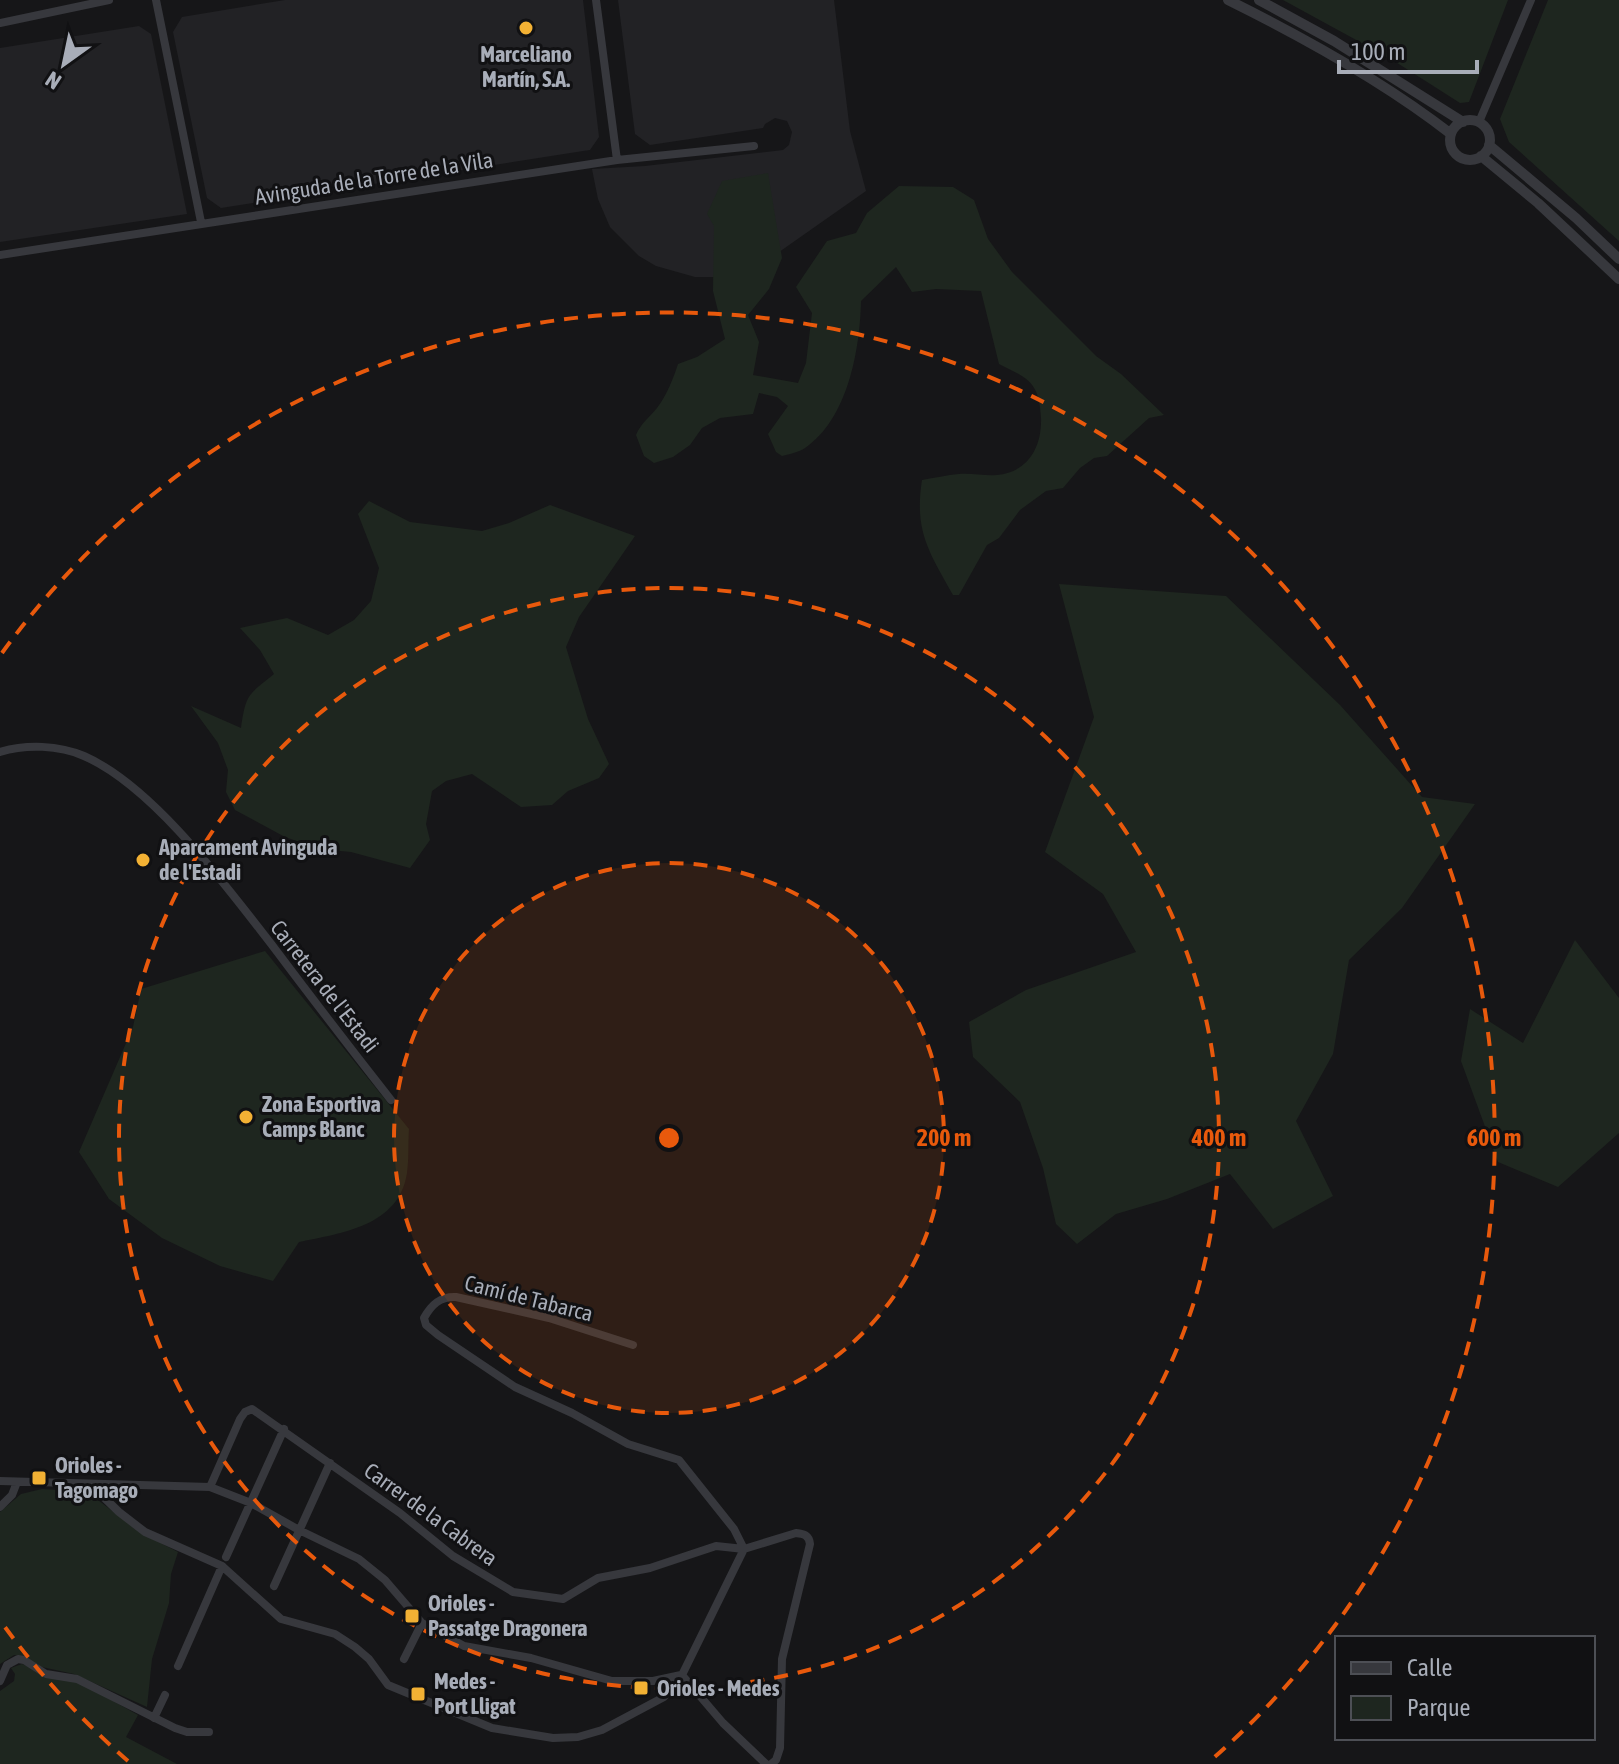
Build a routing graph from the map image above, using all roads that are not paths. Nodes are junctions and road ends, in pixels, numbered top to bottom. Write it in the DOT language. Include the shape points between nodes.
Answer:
graph roads {
  1 [pos="109,0"];
  2 [pos="156,0"];
  3 [pos="596,0"];
  4 [pos="1228,0"];
  5 [pos="1259,0"];
  6 [pos="1531,0"];
  7 [pos="0,23"];
  8 [pos="1463,122"];
  9 [pos="1479,122"];
  10 [pos="1451,134"];
  11 [pos="1489,145"];
  12 [pos="754,146"];
  13 [pos="1481,156"];
  14 [pos="617,160"];
  15 [pos="201,222"];
  16 [pos="0,255"];
  17 [pos="1619,259"];
  18 [pos="1618,277"];
  19 [pos="0,752"];
  20 [pos="391,1100"];
  21 [pos="633,1345"];
  22 [pos="284,1429"];
  23 [pos="330,1463"];
  24 [pos="0,1481"];
  25 [pos="17,1482"];
  26 [pos="91,1485"];
  27 [pos="210,1487"];
  28 [pos="251,1503"];
  29 [pos="0,1507"];
  30 [pos="299,1530"];
  31 [pos="744,1549"];
  32 [pos="224,1562"];
  33 [pos="274,1586"];
  34 [pos="422,1623"];
  35 [pos="404,1659"];
  36 [pos="178,1666"];
  37 [pos="682,1675"];
  38 [pos="1,1678"];
  39 [pos="165,1695"];
  40 [pos="154,1718"];
  41 [pos="209,1732"];
  42 [pos="768,1764"];
  1 -- 7 [label="street"];
  2 -- 15 [label="street"];
  3 -- 14 [label="street"];
  4 -- 10 [label="street" via="1362,74"];
  5 -- 8 [label="street"];
  6 -- 9 [label="street"];
  8 -- 9 [label="street"];
  8 -- 10 [label="street"];
  9 -- 11 [label="street" via="1488,131"];
  10 -- 13 [label="street" via="1458,156"];
  11 -- 13 [label="street"];
  11 -- 17 [label="street"];
  12 -- 14 [label="street, Avinguda de la Torre de la Vila"];
  13 -- 18 [label="street"];
  14 -- 15 [label="street, Avinguda de la Torre de la Vila"];
  15 -- 16 [label="street, Avinguda de la Torre de la Vila"];
  19 -- 20 [label="street, Carretera de l'Estadi" via="58,748 85,756 150,802 231,892"];
  21 -- 31 [label="street, Camí de Tabarca" via="571,1324 456,1297 435,1303 424,1318 438,1335 515,1387 628,1444 679,1460"];
  22 -- 23 [label="street, Carrer de la Cabrera"];
  22 -- 27 [label="street, Carrer de la Cabrera" via="248,1410"];
  22 -- 28 [label="street"];
  23 -- 30 [label="street"];
  23 -- 31 [label="street, Carrer de la Cabrera" via="453,1556 513,1592 563,1599 598,1578 716,1546"];
  24 -- 25 [label="street"];
  25 -- 26 [label="street"];
  25 -- 29 [label="street"];
  26 -- 27 [label="street"];
  26 -- 32 [label="street" via="145,1532"];
  27 -- 28 [label="street"];
  28 -- 30 [label="street"];
  28 -- 32 [label="street"];
  30 -- 33 [label="street"];
  30 -- 34 [label="street" via="359,1559"];
  31 -- 37 [label="street"];
  31 -- 42 [label="street, Carrer de la Cabrera" via="796,1533 807,1536 810,1544 782,1659 780,1748"];
  32 -- 36 [label="street"];
  32 -- 37 [label="street" via="281,1619 335,1634 369,1659 388,1685 492,1728 553,1738 590,1734 657,1702"];
  34 -- 35 [label="street"];
  34 -- 37 [label="street" via="477,1650 531,1658 594,1677 641,1681"];
  37 -- 42 [label="street"];
  38 -- 40 [label="street" via="7,1665 24,1660 46,1674 86,1683"];
  39 -- 40 [label="street"];
  40 -- 41 [label="street" via="187,1732"];
}
